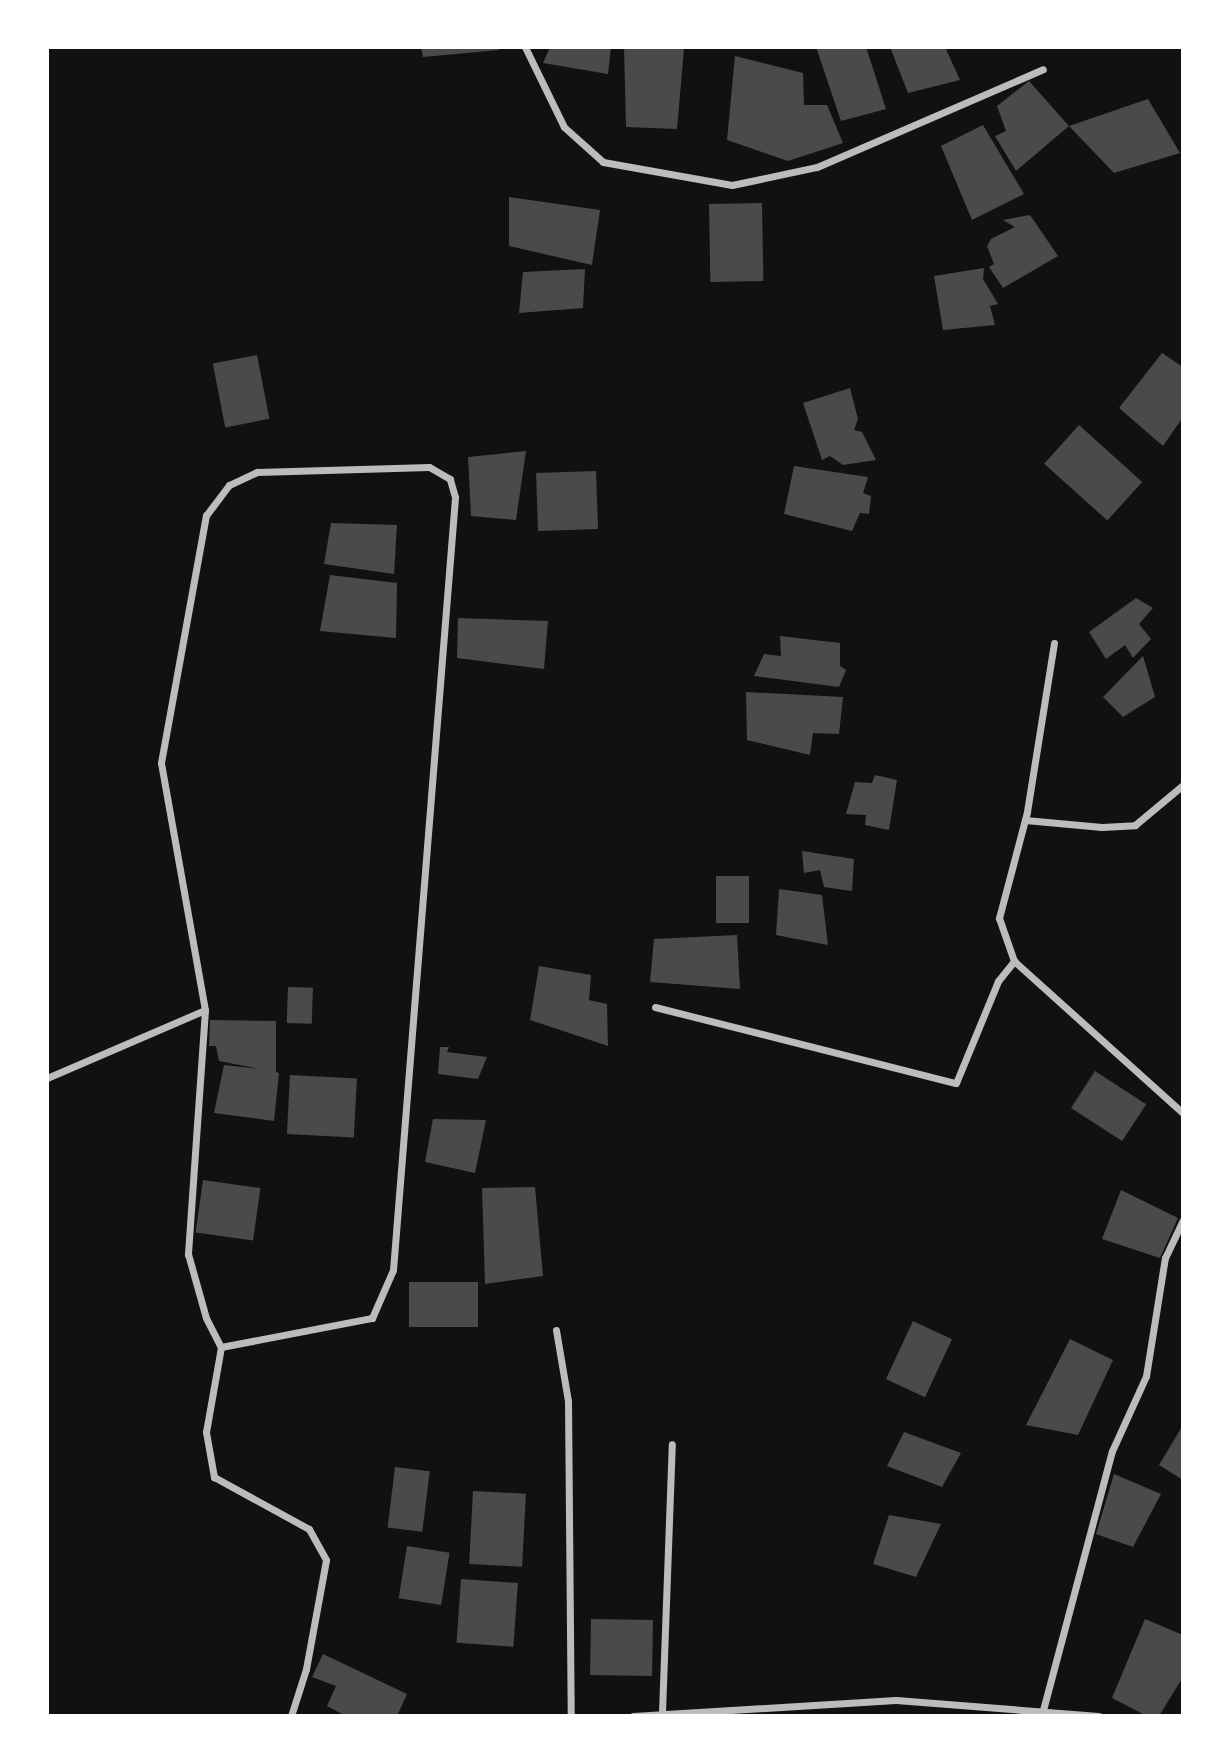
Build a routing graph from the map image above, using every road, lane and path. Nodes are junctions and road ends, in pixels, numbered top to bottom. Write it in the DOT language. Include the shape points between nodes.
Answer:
graph roads {
  1 [pos="525,47"];
  2 [pos="1043,69"];
  3 [pos="1054,643"];
  4 [pos="1183,785"];
  5 [pos="1025,820"];
  6 [pos="1014,961"];
  7 [pos="655,1007"];
  8 [pos="205,1010"];
  9 [pos="47,1078"];
  10 [pos="1183,1113"];
  11 [pos="1183,1220"];
  12 [pos="555,1330"];
  13 [pos="221,1347"];
  14 [pos="672,1444"];
  15 [pos="1043,1710"];
  16 [pos="662,1712"];
  17 [pos="782,1712"];
  18 [pos="291,1716"];
  19 [pos="571,1716"];
  20 [pos="633,1716"];
  21 [pos="1098,1716"];
  1 -- 2 [label="street" via="564,127 603,162 733,185 817,167"];
  3 -- 5 [label="street"];
  4 -- 5 [label="street" via="1135,825"];
  5 -- 6 [label="street" via="999,918"];
  6 -- 7 [label="street" via="998,981 956,1083"];
  6 -- 10 [label="street"];
  8 -- 9 [label="street"];
  8 -- 13 [label="street" via="188,1254 206,1318"];
  8 -- 13 [label="street" via="161,764 206,515 229,485 257,472 429,467 450,479 455,497 393,1270 372,1318"];
  11 -- 15 [label="street" via="1165,1258 1146,1376 1112,1451"];
  12 -- 19 [label="street" via="568,1401"];
  13 -- 18 [label="street" via="206,1432 214,1478 309,1529 326,1560 306,1669"];
  14 -- 16 [label="street"];
  15 -- 17 [label="street" via="896,1700"];
  15 -- 21 [label="street"];
  16 -- 17 [label="street"];
  16 -- 20 [label="street"];
}
